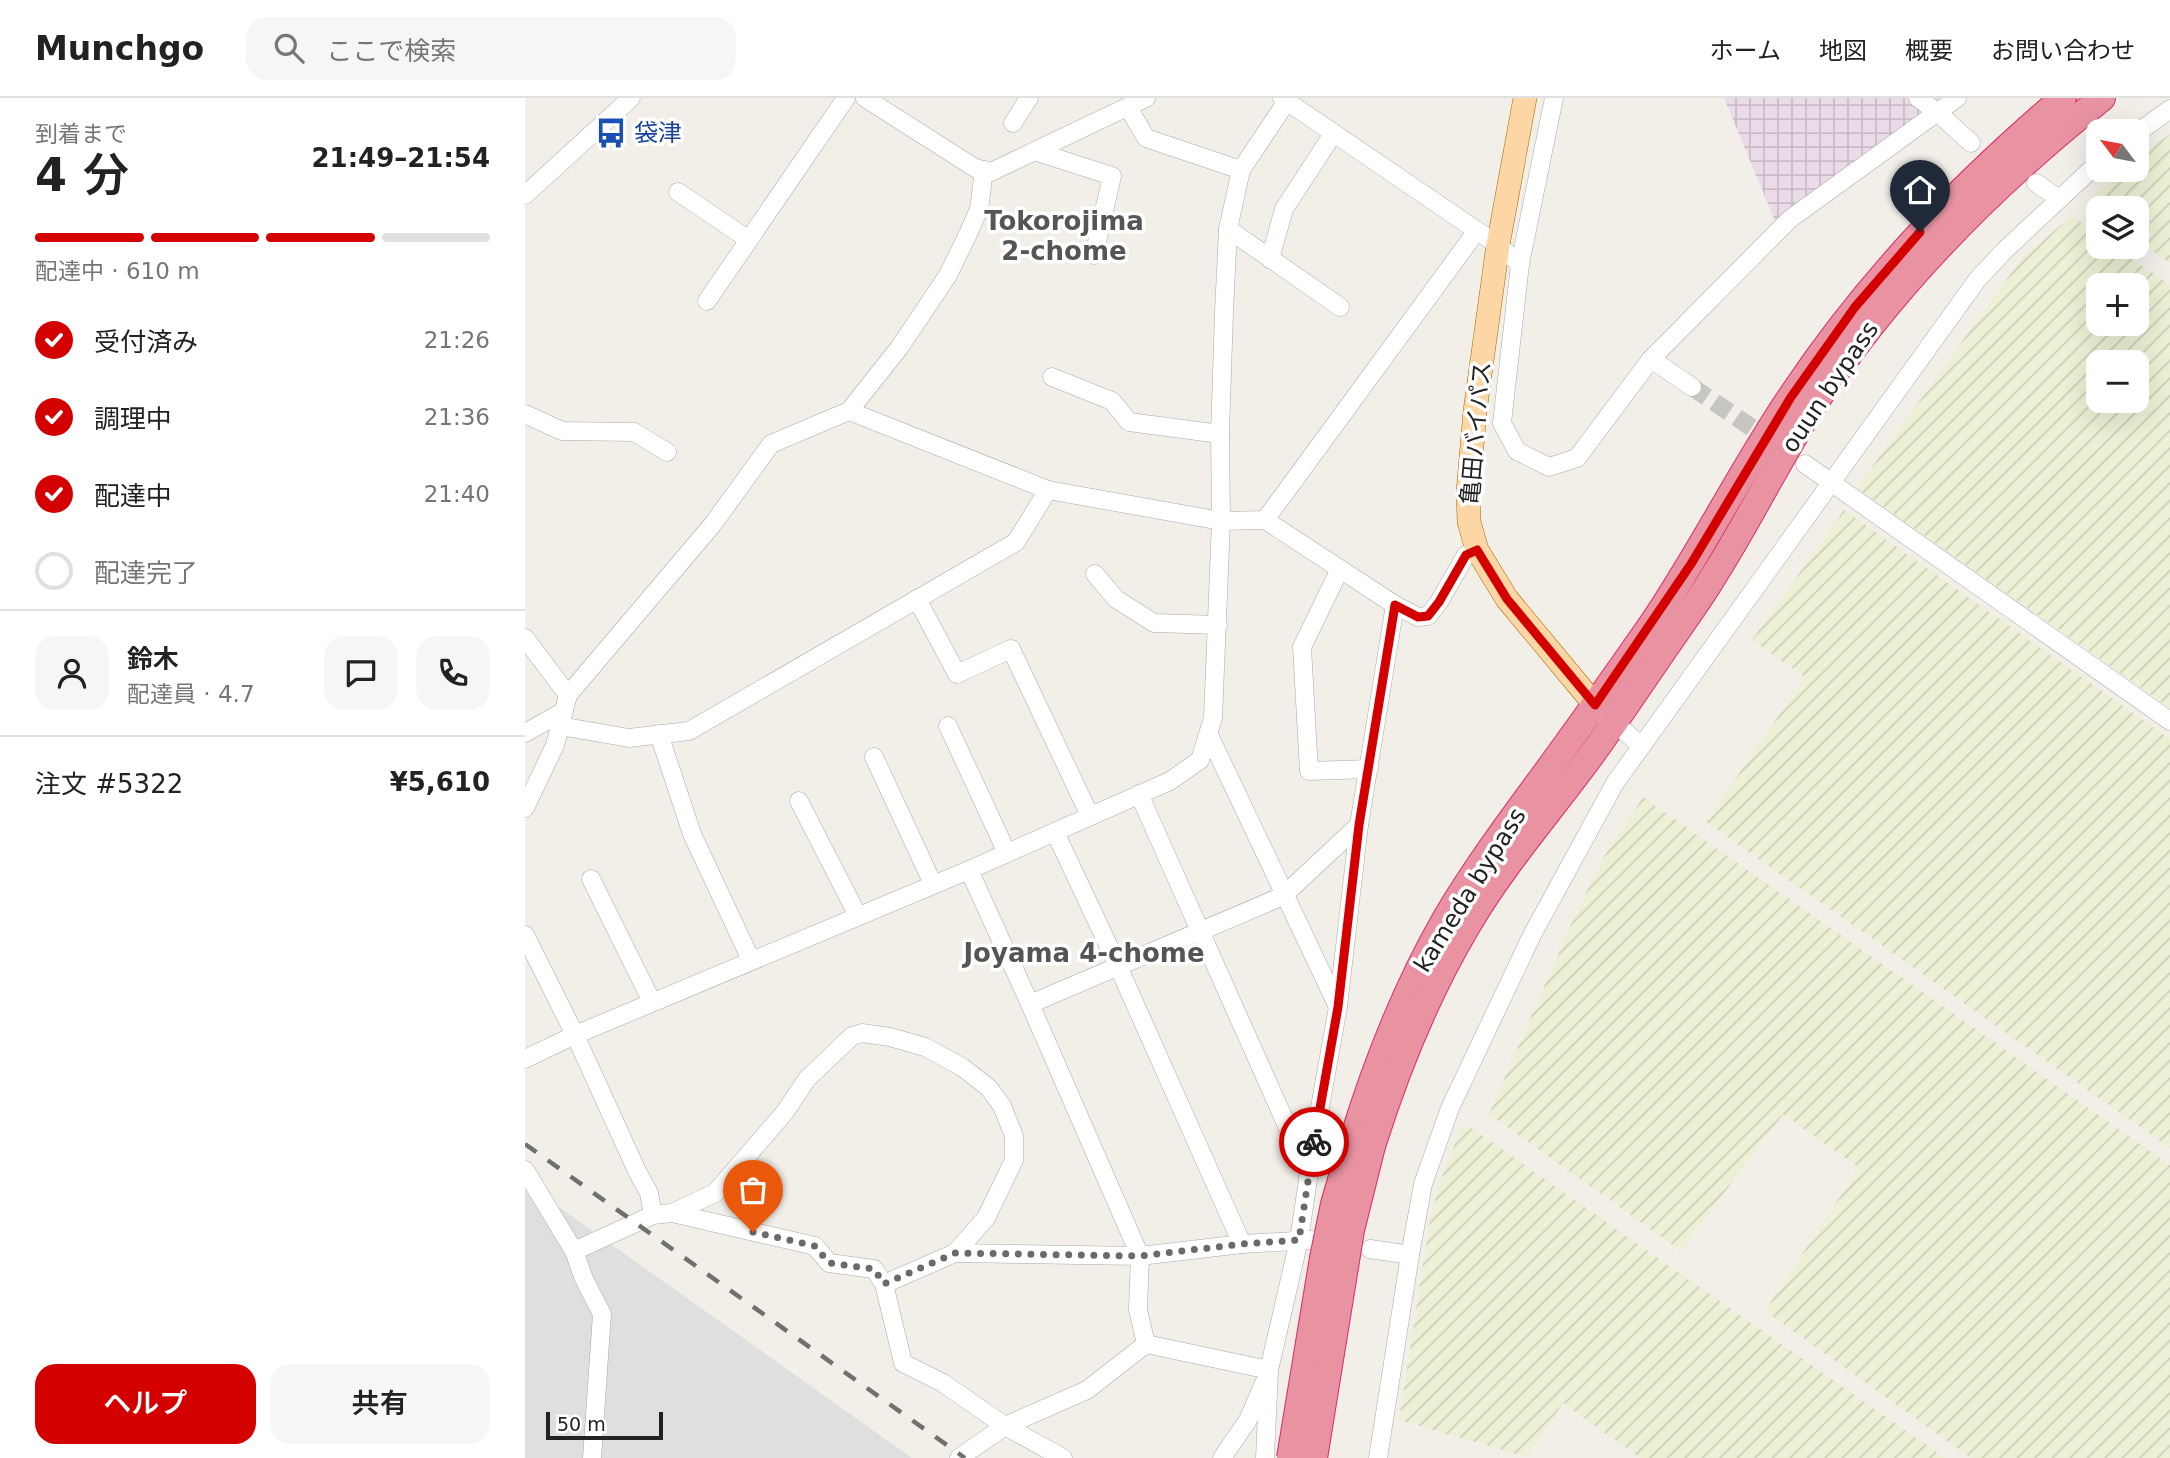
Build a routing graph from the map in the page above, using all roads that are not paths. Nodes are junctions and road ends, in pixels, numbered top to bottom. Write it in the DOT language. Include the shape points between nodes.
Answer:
graph roads {
  1 [pos="631,98"];
  2 [pos="846,98"];
  3 [pos="866,98"];
  4 [pos="1029,98"];
  5 [pos="1146,98"];
  6 [pos="1525,98"];
  7 [pos="1554,98"];
  8 [pos="1918,98"];
  9 [pos="1958,98"];
  10 [pos="2063,98"];
  11 [pos="2102,98"];
  12 [pos="1285,99"];
  13 [pos="1128,107"];
  14 [pos="2170,109"];
  15 [pos="1937,112"];
  16 [pos="1013,123"];
  17 [pos="2149,124"];
  18 [pos="1333,134"];
  19 [pos="1971,143"];
  20 [pos="1037,152"];
  21 [pos="984,170"];
  22 [pos="1241,170"];
  23 [pos="2086,174"];
  24 [pos="2036,183"];
  25 [pos="678,192"];
  26 [pos="525,195"];
  27 [pos="2058,198"];
  28 [pos="1228,229"];
  29 [pos="1476,232"];
  30 [pos="749,240"];
  31 [pos="1498,245"];
  32 [pos="1094,255"];
  33 [pos="1270,259"];
  34 [pos="1520,264"];
  35 [pos="707,301"];
  36 [pos="1339,307"];
  37 [pos="1651,359"];
  38 [pos="1052,377"];
  39 [pos="1692,387"];
  40 [pos="849,411"];
  41 [pos="525,414"];
  42 [pos="1220,434"];
  43 [pos="667,452"];
  44 [pos="1805,464"];
  45 [pos="1830,482"];
  46 [pos="1048,490"];
  47 [pos="1265,520"];
  48 [pos="1221,522"];
  49 [pos="1477,550"];
  50 [pos="1340,569"];
  51 [pos="1095,574"];
  52 [pos="917,599"];
  53 [pos="1395,605"];
  54 [pos="1218,625"];
  55 [pos="525,638"];
  56 [pos="564,710"];
  57 [pos="1604,713"];
  58 [pos="2170,721"];
  59 [pos="947,726"];
  60 [pos="525,733"];
  61 [pos="659,734"];
  62 [pos="1209,735"];
  63 [pos="1641,746"];
  64 [pos="874,757"];
  65 [pos="1369,769"];
  66 [pos="1139,794"];
  67 [pos="799,801"];
  68 [pos="525,808"];
  69 [pos="1090,816"];
  70 [pos="1359,825"];
  71 [pos="1055,832"];
  72 [pos="1007,853"];
  73 [pos="969,870"];
  74 [pos="591,879"];
  75 [pos="933,884"];
  76 [pos="1283,896"];
  77 [pos="858,916"];
  78 [pos="1201,931"];
  79 [pos="525,935"];
  80 [pos="751,960"];
  81 [pos="1118,966"];
  82 [pos="652,1002"];
  83 [pos="1030,1004"];
  84 [pos="1338,1007"];
  85 [pos="575,1035"];
  86 [pos="525,1059"];
  87 [pos="1362,1144"];
  88 [pos="1313,1146"];
  89 [pos="525,1170"];
  90 [pos="672,1213"];
  91 [pos="653,1215"];
  92 [pos="1305,1240"];
  93 [pos="1242,1244"];
  94 [pos="1370,1249"];
  95 [pos="574,1251"];
  96 [pos="955,1253"];
  97 [pos="1410,1255"];
  98 [pos="1140,1256"];
  99 [pos="884,1284"];
  100 [pos="1146,1343"];
  101 [pos="1269,1370"];
  102 [pos="1005,1426"];
  103 [pos="592,1458"];
  104 [pos="959,1458"];
  105 [pos="1063,1458"];
  106 [pos="1222,1458"];
  107 [pos="1265,1458"];
  108 [pos="1290,1458"];
  109 [pos="1314,1458"];
  110 [pos="1378,1458"];
  1 -- 26 [label="street"];
  2 -- 30 [label="street"];
  3 -- 21 [label="street"];
  4 -- 16 [label="street"];
  5 -- 13 [label="street"];
  6 -- 31 [label="main road, 亀田バイパス"];
  7 -- 34 [label="street"];
  8 -- 15 [label="street"];
  9 -- 15 [label="street"];
  10 -- 57 [label="highway, ouun bypass" via="1961,189 1855,307 1791,397"];
  11 -- 57 [label="highway, ouun bypass" via="1979,204 1874,322 1811,410 1714,577"];
  12 -- 18 [label="street"];
  12 -- 22 [label="street"];
  13 -- 20 [label="street"];
  13 -- 22 [label="street" via="1146,138"];
  14 -- 17 [label="street"];
  15 -- 19 [label="street"];
  15 -- 37 [label="street" via="1790,219"];
  18 -- 29 [label="street"];
  18 -- 33 [label="street" via="1284,209"];
  20 -- 21 [label="street" via="991,172"];
  20 -- 32 [label="street" via="1112,176"];
  21 -- 40 [label="street" via="979,209 948,275"];
  22 -- 28 [label="street"];
  23 -- 27 [label="street"];
  24 -- 27 [label="street"];
  25 -- 30 [label="street"];
  27 -- 45 [label="street" via="1977,280"];
  28 -- 33 [label="street"];
  28 -- 42 [label="street"];
  29 -- 31 [label="street"];
  29 -- 47 [label="street"];
  30 -- 35 [label="street"];
  31 -- 34 [label="street"];
  31 -- 49 [label="main road, 亀田バイパス" via="1470,451 1469,522"];
  33 -- 36 [label="street"];
  34 -- 37 [label="street" via="1502,423 1517,451 1549,467 1577,458"];
  37 -- 39 [label="street"];
  38 -- 42 [label="street" via="1112,401 1129,422"];
  40 -- 46 [label="street"];
  40 -- 56 [label="street" via="771,444"];
  41 -- 43 [label="street" via="562,430 634,432"];
  42 -- 48 [label="street"];
  44 -- 45 [label="street"];
  45 -- 58 [label="street"];
  45 -- 63 [label="street"];
  46 -- 48 [label="street"];
  46 -- 52 [label="street" via="1016,542"];
  47 -- 48 [label="street"];
  47 -- 50 [label="street"];
  48 -- 54 [label="street"];
  49 -- 53 [label="street" via="1466,555 1428,616 1418,617"];
  49 -- 57 [label="main road, 亀田バイパス" via="1507,599"];
  50 -- 53 [label="street"];
  50 -- 65 [label="street" via="1302,647 1309,771"];
  51 -- 54 [label="street" via="1116,599 1154,623"];
  52 -- 61 [label="street" via="689,731"];
  52 -- 69 [label="street" via="957,674 1011,649"];
  53 -- 65 [label="street"];
  54 -- 62 [label="street"];
  55 -- 56 [label="street"];
  56 -- 60 [label="street"];
  56 -- 61 [label="street" via="629,738"];
  56 -- 68 [label="street" via="555,745"];
  57 -- 63 [label="street"];
  57 -- 87 [label="highway, kameda bypass" via="1505,829 1446,918 1392,1025 1369,1088"];
  59 -- 72 [label="street"];
  61 -- 80 [label="street" via="692,834"];
  62 -- 66 [label="street" via="1200,760 1170,781"];
  62 -- 76 [label="street"];
  63 -- 97 [label="street" via="1615,783 1532,935 1450,1108 1423,1184"];
  64 -- 75 [label="street"];
  65 -- 70 [label="street"];
  66 -- 69 [label="street"];
  66 -- 78 [label="street"];
  67 -- 77 [label="street"];
  69 -- 71 [label="street"];
  70 -- 76 [label="street"];
  70 -- 84 [label="street"];
  71 -- 72 [label="street"];
  71 -- 81 [label="street"];
  72 -- 73 [label="street"];
  73 -- 75 [label="street"];
  73 -- 83 [label="street"];
  74 -- 82 [label="street"];
  75 -- 77 [label="street"];
  76 -- 78 [label="street"];
  76 -- 84 [label="street"];
  77 -- 80 [label="street"];
  78 -- 81 [label="street"];
  78 -- 88 [label="street" via="1292,1137"];
  79 -- 85 [label="street"];
  80 -- 82 [label="street"];
  81 -- 83 [label="street"];
  81 -- 93 [label="street"];
  82 -- 85 [label="street"];
  83 -- 98 [label="street"];
  84 -- 88 [label="street"];
  85 -- 86 [label="street"];
  85 -- 91 [label="street" via="649,1193"];
  87 -- 108 [label="highway, kameda bypass, bridge" via="1334,1204"];
  87 -- 109 [label="highway, kameda bypass, bridge"];
  88 -- 92 [label="street"];
  89 -- 95 [label="street"];
  90 -- 91 [label="street"];
  90 -- 96 [label="street" via="715,1193 785,1112 807,1079 852,1036 862,1033 925,1047 962,1067 989,1088 1002,1106 1014,1136 1014,1160 986,1218"];
  90 -- 99 [label="street" via="815,1246 829,1263 874,1269"];
  91 -- 95 [label="street"];
  92 -- 93 [label="street"];
  92 -- 101 [label="street"];
  93 -- 98 [label="street"];
  94 -- 97 [label="street"];
  95 -- 103 [label="street" via="602,1314"];
  96 -- 98 [label="street"];
  96 -- 99 [label="street"];
  97 -- 110 [label="street"];
  98 -- 100 [label="street" via="1138,1310"];
  99 -- 102 [label="street" via="903,1363 943,1382"];
  100 -- 101 [label="street"];
  100 -- 102 [label="street" via="1087,1390"];
  101 -- 106 [label="street" via="1248,1420"];
  101 -- 107 [label="street"];
  102 -- 104 [label="street"];
  102 -- 105 [label="street"];
}
